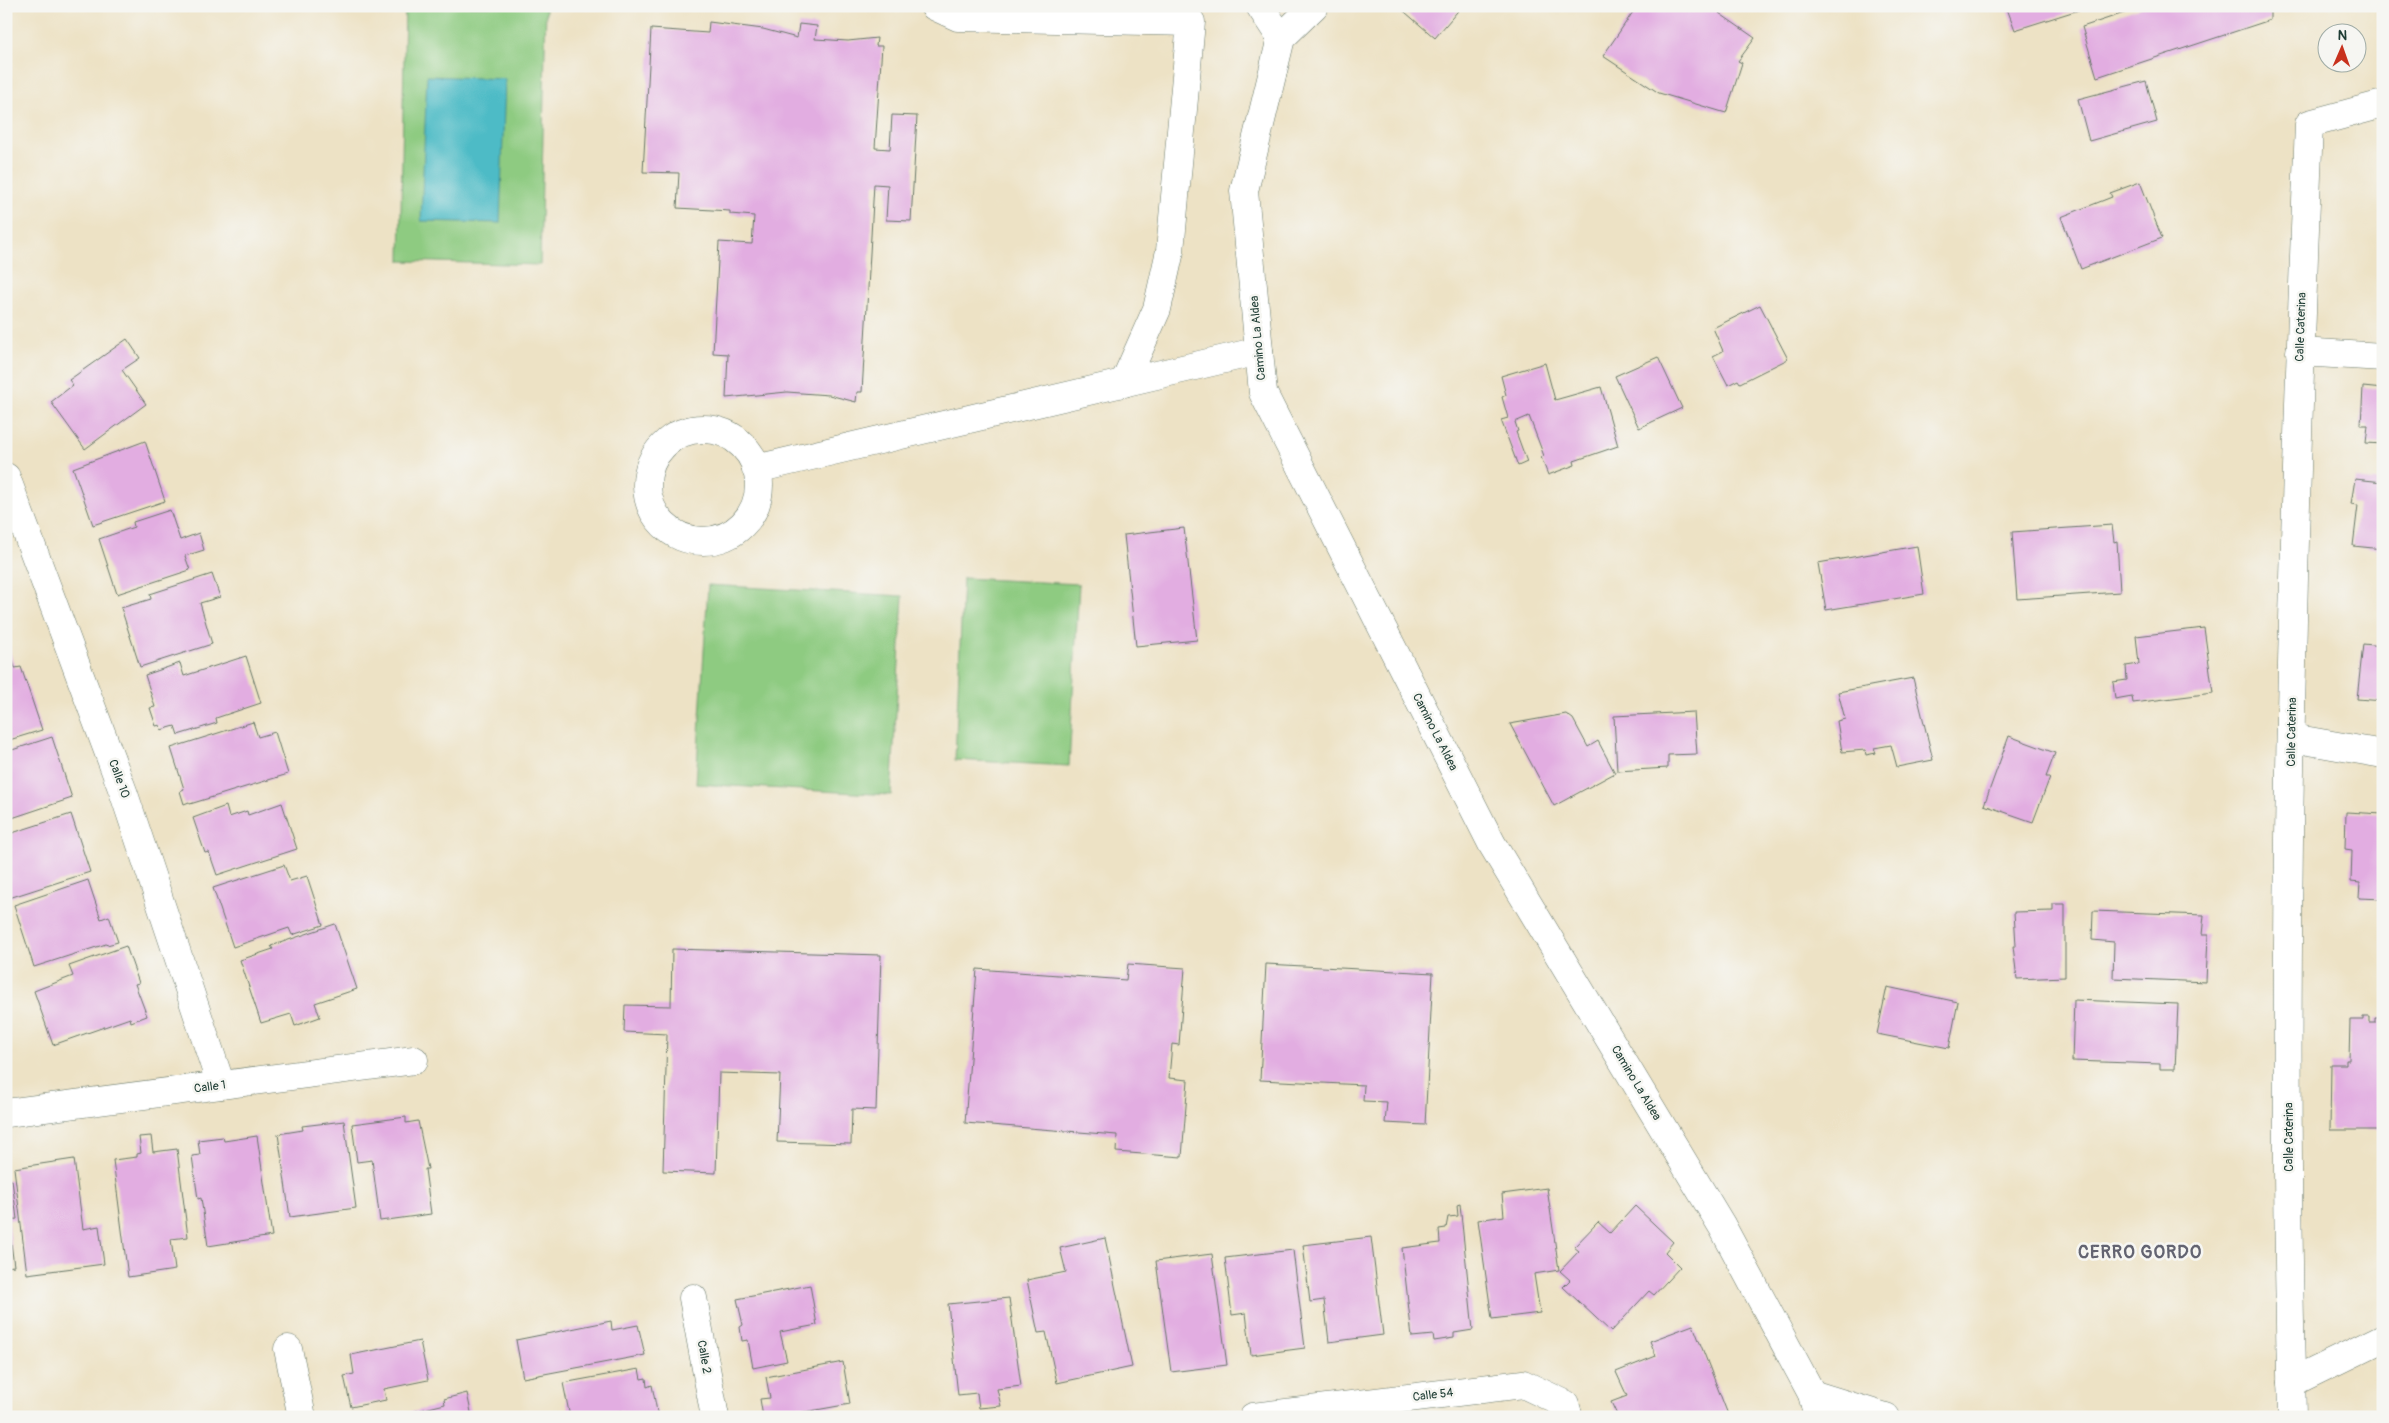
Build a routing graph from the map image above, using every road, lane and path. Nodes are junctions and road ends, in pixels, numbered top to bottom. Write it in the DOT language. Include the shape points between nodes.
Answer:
graph roads {
  1 [pos="934,6"];
  2 [pos="1260,6"];
  3 [pos="1314,6"];
  4 [pos="1281,38"];
  5 [pos="2383,104"];
  6 [pos="1259,351"];
  7 [pos="2300,352"];
  8 [pos="2383,356"];
  9 [pos="1124,383"];
  10 [pos="756,469"];
  11 [pos="6,477"];
  12 [pos="2292,738"];
  13 [pos="2383,754"];
  14 [pos="414,1060"];
  15 [pos="221,1085"];
  16 [pos="6,1113"];
  17 [pos="693,1298"];
  18 [pos="2383,1338"];
  19 [pos="288,1349"];
  20 [pos="2291,1383"];
  21 [pos="1815,1405"];
  22 [pos="302,1417"];
  23 [pos="714,1417"];
  24 [pos="1253,1417"];
  25 [pos="1569,1417"];
  26 [pos="1886,1417"];
  27 [pos="2292,1417"];
  1 -- 9 [label="street" via="958,17 1191,22 1170,251 1156,309"];
  2 -- 4 [label="street"];
  3 -- 4 [label="street"];
  4 -- 6 [label="street, Camino La Aldea" via="1244,191"];
  5 -- 7 [label="street, Calle Caterina" via="2309,124"];
  6 -- 9 [label="street"];
  6 -- 21 [label="street, Camino La Aldea" via="1263,393 1492,844 1722,1226"];
  7 -- 8 [label="street"];
  7 -- 12 [label="street, Calle Caterina"];
  9 -- 10 [label="street"];
  10 -- 10 [label="street" via="746,448 734,438 705,429 690,431 676,436 654,458 647,487 650,502 666,527 679,535 694,540 724,537 737,530 756,506 759,490"];
  11 -- 15 [label="street, Calle 10" via="124,794"];
  12 -- 13 [label="street"];
  12 -- 20 [label="street, Calle Caterina" via="2288,873"];
  14 -- 15 [label="street, Calle 1"];
  15 -- 16 [label="street, Calle 1"];
  17 -- 23 [label="street, Calle 2"];
  18 -- 20 [label="street"];
  19 -- 22 [label="street"];
  20 -- 27 [label="street, Calle Caterina"];
  21 -- 26 [label="street"];
  24 -- 25 [label="street, Calle 54" via="1523,1384 1565,1404"];
}
